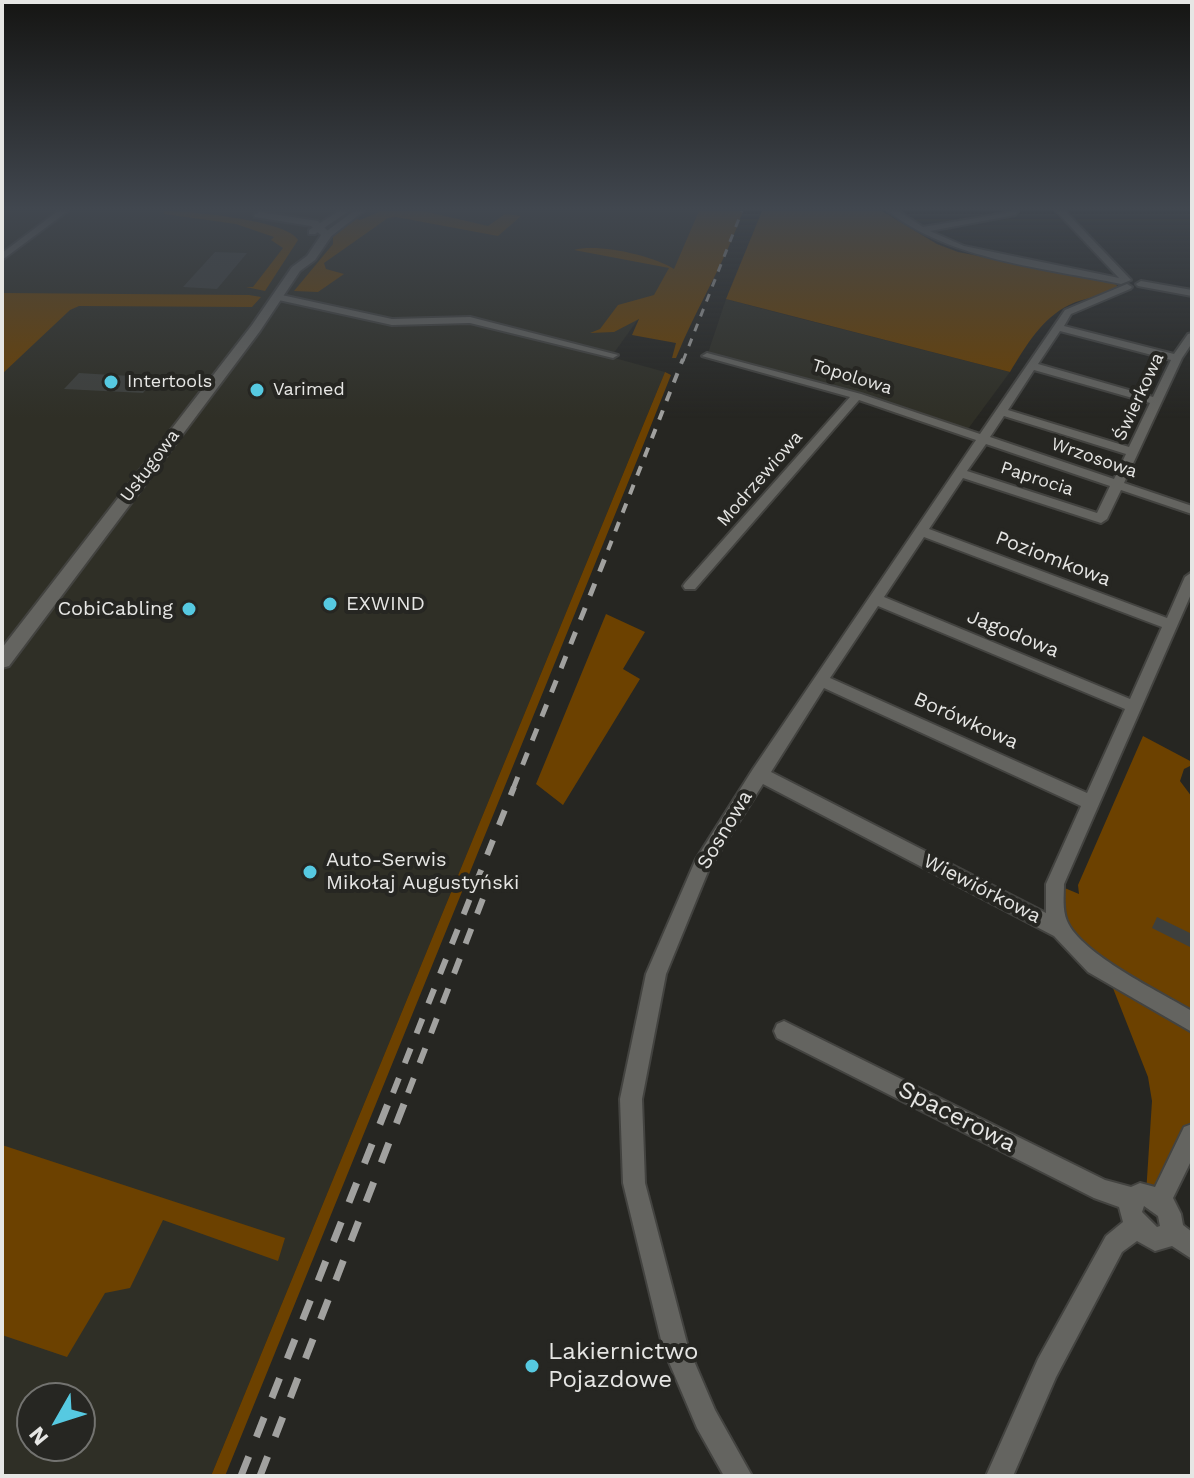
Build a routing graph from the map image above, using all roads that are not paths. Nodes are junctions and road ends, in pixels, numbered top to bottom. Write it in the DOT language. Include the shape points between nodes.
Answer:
graph roads {
  1 [pos="289,280"];
  2 [pos="1114,280"];
  3 [pos="1123,280"];
  4 [pos="1125,283"];
  5 [pos="1192,293"];
  6 [pos="277,297"];
  7 [pos="1058,327"];
  8 [pos="1192,336"];
  9 [pos="613,355"];
  10 [pos="707,356"];
  11 [pos="1177,358"];
  12 [pos="1032,366"];
  13 [pos="857,396"];
  14 [pos="1158,402"];
  15 [pos="1002,412"];
  16 [pos="984,439"];
  17 [pos="1133,452"];
  18 [pos="961,473"];
  19 [pos="1119,486"];
  20 [pos="1192,510"];
  21 [pos="1101,519"];
  22 [pos="921,531"];
  23 [pos="1192,577"];
  24 [pos="690,586"];
  25 [pos="875,599"];
  26 [pos="1171,625"];
  27 [pos="2,661"];
  28 [pos="821,680"];
  29 [pos="1135,707"];
  30 [pos="759,774"];
  31 [pos="1092,803"];
  32 [pos="1061,930"];
  33 [pos="1192,1022"];
  34 [pos="784,1031"];
  35 [pos="1192,1135"];
  36 [pos="1132,1199"];
  37 [pos="1160,1201"];
  38 [pos="1137,1226"];
  39 [pos="1172,1231"];
  40 [pos="1192,1247"];
  41 [pos="739,1476"];
  42 [pos="999,1476"];
  1 -- 6 [label="street, Usługowa"];
  2 -- 4 [label="street"];
  3 -- 4 [label="street"];
  4 -- 5 [label="street, Sosnowa"];
  4 -- 7 [label="street, Sosnowa" via="1075,307"];
  6 -- 9 [label="street" via="392,322 470,320"];
  6 -- 27 [label="street, Usługowa"];
  7 -- 11 [label="street"];
  7 -- 12 [label="street, Sosnowa"];
  8 -- 11 [label="street, Świerkowa"];
  10 -- 13 [label="street, Topolowa"];
  11 -- 14 [label="street, Świerkowa"];
  12 -- 14 [label="street"];
  12 -- 15 [label="street, Sosnowa"];
  13 -- 16 [label="street, Topolowa"];
  13 -- 24 [label="street, Modrzewiowa"];
  14 -- 17 [label="street, Świerkowa"];
  15 -- 16 [label="street, Sosnowa"];
  15 -- 17 [label="street"];
  16 -- 18 [label="street, Sosnowa"];
  16 -- 19 [label="street, Wrzosowa"];
  17 -- 19 [label="street, Świerkowa"];
  18 -- 21 [label="street, Paprocia"];
  18 -- 22 [label="street, Sosnowa"];
  19 -- 20 [label="street, Wrzosowa"];
  19 -- 21 [label="street, Świerkowa"];
  22 -- 25 [label="street, Sosnowa"];
  22 -- 26 [label="street, Poziomkowa"];
  23 -- 26 [label="street"];
  25 -- 28 [label="street, Sosnowa"];
  25 -- 29 [label="street, Jagodowa"];
  26 -- 29 [label="street"];
  28 -- 30 [label="street, Sosnowa"];
  28 -- 31 [label="street, Borówkowa"];
  29 -- 31 [label="street"];
  30 -- 32 [label="street, Wiewiórkowa"];
  30 -- 41 [label="street, Sosnowa" via="702,865 656,974 631,1099 634,1183 676,1348 706,1419"];
  31 -- 32 [label="street" via="1055,884"];
  32 -- 33 [label="street, Wiewiórkowa" via="1095,965"];
  34 -- 36 [label="street, Spacerowa" via="1102,1190"];
  35 -- 37 [label="street"];
  36 -- 37 [label="street" via="1146,1194"];
  36 -- 38 [label="street"];
  37 -- 39 [label="street" via="1171,1217"];
  38 -- 39 [label="street" via="1155,1239"];
  38 -- 42 [label="street" via="1114,1244 1047,1368"];
  39 -- 40 [label="street"];
}
